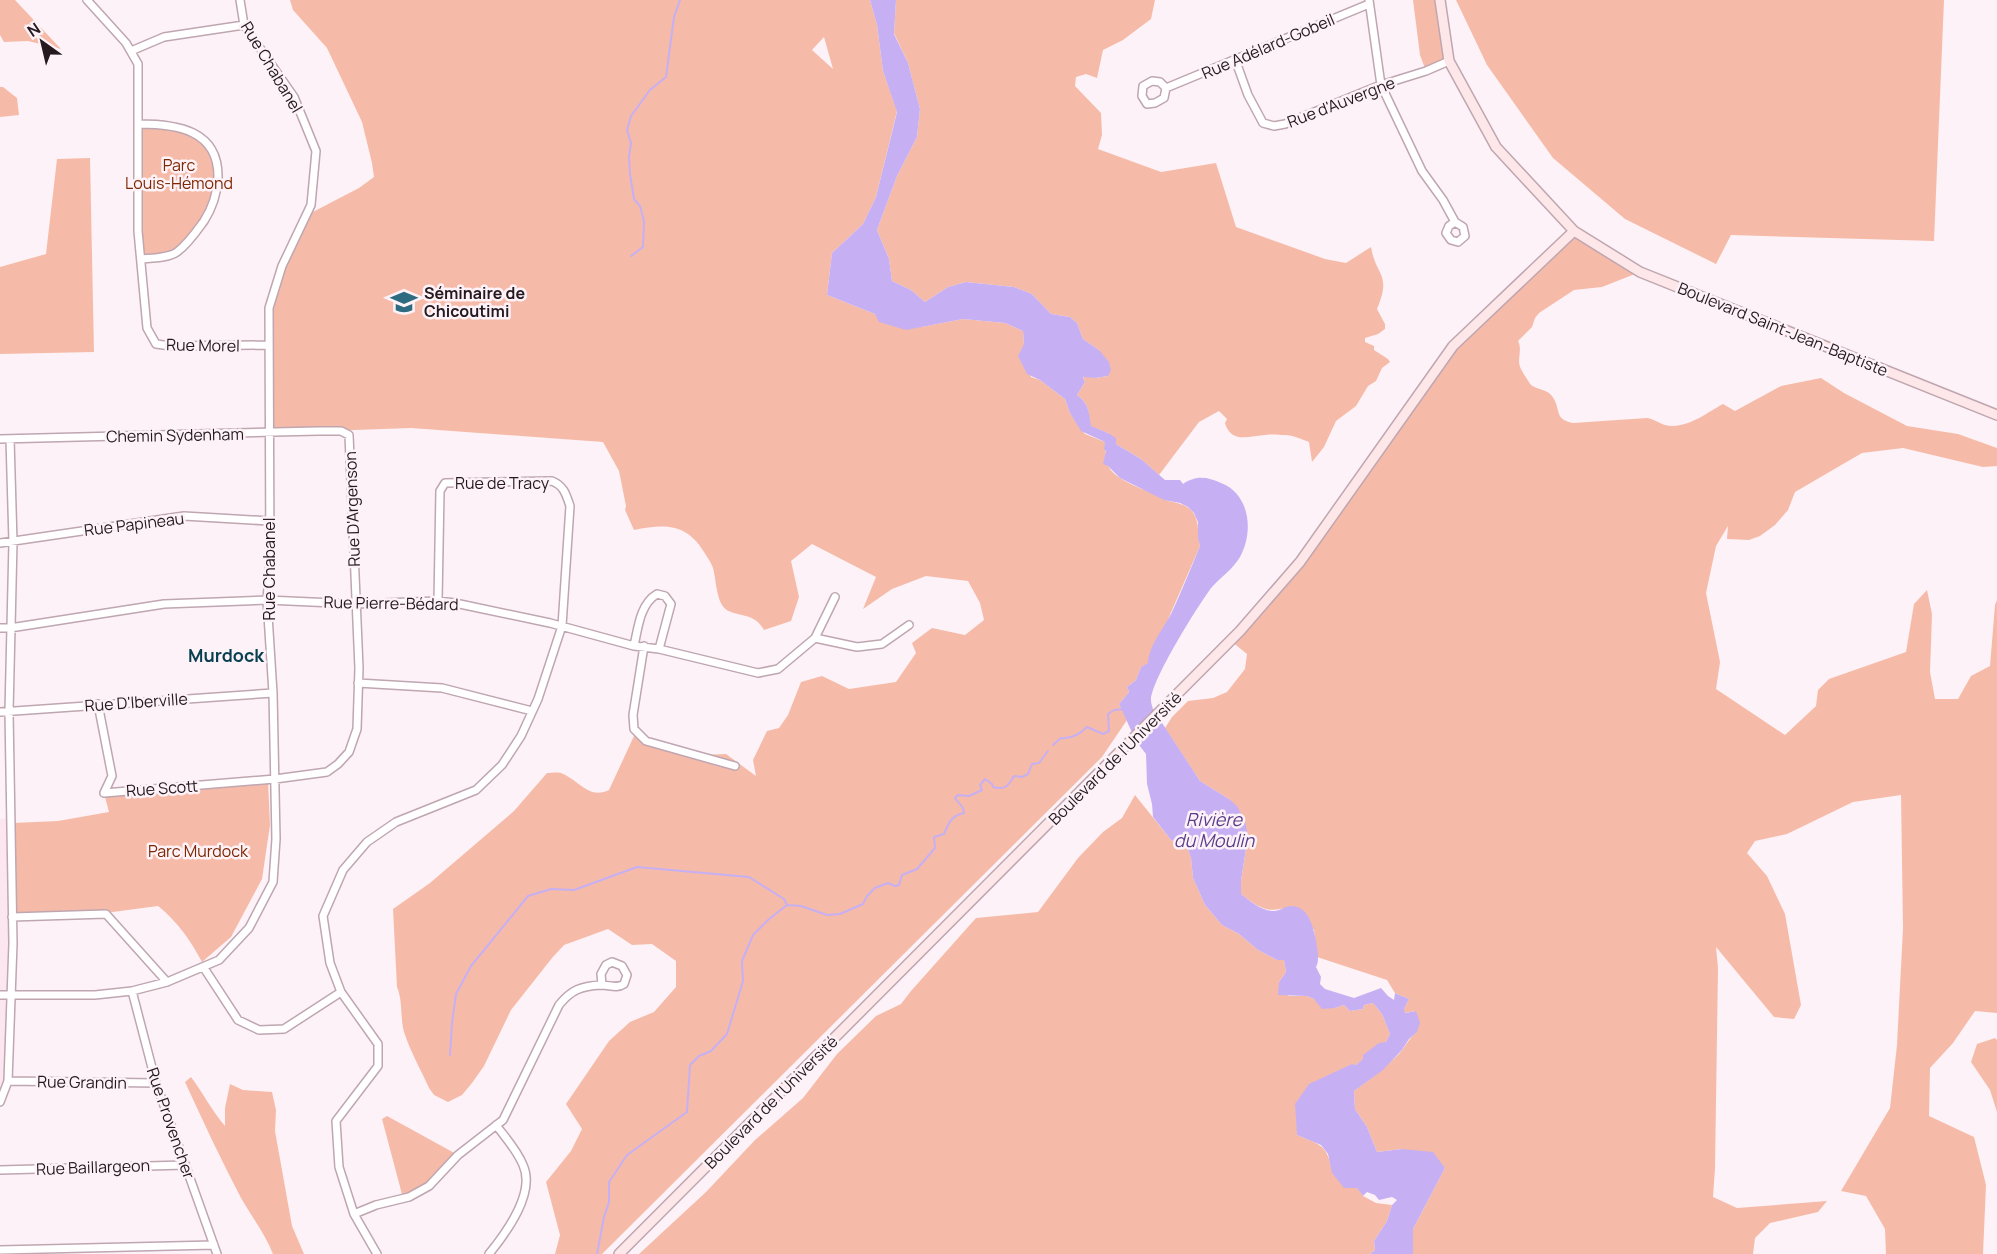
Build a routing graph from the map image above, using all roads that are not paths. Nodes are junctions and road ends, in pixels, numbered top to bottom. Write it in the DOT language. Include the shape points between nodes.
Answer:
graph roads {
  1 [pos="87,0"];
  2 [pos="240,0"];
  3 [pos="1440,0"];
  4 [pos="1369,2"];
  5 [pos="244,25"];
  6 [pos="131,51"];
  7 [pos="1235,59"];
  8 [pos="1449,61"];
  9 [pos="1381,85"];
  10 [pos="1166,88"];
  11 [pos="139,124"];
  12 [pos="1455,222"];
  13 [pos="1574,231"];
  14 [pos="141,259"];
  15 [pos="268,345"];
  16 [pos="1997,415"];
  17 [pos="269,433"];
  18 [pos="350,435"];
  19 [pos="0,439"];
  20 [pos="10,439"];
  21 [pos="269,521"];
  22 [pos="13,542"];
  23 [pos="0,543"];
  24 [pos="835,597"];
  25 [pos="267,600"];
  26 [pos="438,601"];
  27 [pos="356,604"];
  28 [pos="909,625"];
  29 [pos="562,626"];
  30 [pos="0,628"];
  31 [pos="10,628"];
  32 [pos="815,638"];
  33 [pos="634,646"];
  34 [pos="644,646"];
  35 [pos="659,649"];
  36 [pos="358,683"];
  37 [pos="273,693"];
  38 [pos="98,704"];
  39 [pos="532,711"];
  40 [pos="0,712"];
  41 [pos="9,712"];
  42 [pos="735,766"];
  43 [pos="275,779"];
  44 [pos="12,917"];
  45 [pos="204,968"];
  46 [pos="167,982"];
  47 [pos="602,985"];
  48 [pos="132,990"];
  49 [pos="341,992"];
  50 [pos="0,995"];
  51 [pos="12,995"];
  52 [pos="8,1082"];
  53 [pos="156,1083"];
  54 [pos="0,1102"];
  55 [pos="496,1125"];
  56 [pos="185,1165"];
  57 [pos="0,1170"];
  58 [pos="354,1214"];
  59 [pos="214,1245"];
  60 [pos="0,1250"];
  61 [pos="491,1253"];
  62 [pos="217,1254"];
  63 [pos="377,1254"];
  64 [pos="619,1254"];
  1 -- 6 [label="street"];
  2 -- 5 [label="street, Rue Chabanel"];
  3 -- 8 [label="main road"];
  4 -- 7 [label="street, Rue Adélard-Gobeil"];
  4 -- 9 [label="street"];
  5 -- 6 [label="street" via="164,37"];
  5 -- 15 [label="street, Rue Chabanel" via="294,97 316,151 311,206 282,266 269,308"];
  6 -- 11 [label="street" via="138,64"];
  7 -- 9 [label="street, Rue d'Auvergne" via="1263,123 1274,126"];
  7 -- 10 [label="street, Rue Adélard-Gobeil"];
  8 -- 9 [label="street, Rue d'Auvergne"];
  8 -- 13 [label="main road, Boulevard Saint-Jean-Baptiste" via="1496,147"];
  9 -- 12 [label="street" via="1422,171"];
  11 -- 14 [label="street"];
  11 -- 14 [label="street" via="168,124 200,136 213,150 218,167 215,202 193,237 176,254"];
  13 -- 16 [label="main road, Boulevard Saint-Jean-Baptiste" via="1640,272"];
  13 -- 64 [label="main road, Boulevard de l'Université" via="1453,346 1300,562 1240,632"];
  14 -- 15 [label="street, Rue Morel" via="147,328 156,344"];
  15 -- 17 [label="street, Rue Chabanel"];
  17 -- 18 [label="street, Chemin Sydenham" via="341,431"];
  17 -- 20 [label="street, Chemin Sydenham"];
  17 -- 21 [label="street, Rue Chabanel"];
  18 -- 27 [label="street, Rue D'Argenson"];
  19 -- 20 [label="street, Chemin Sydenham"];
  20 -- 22 [label="street"];
  21 -- 22 [label="street, Rue Papineau" via="184,516"];
  21 -- 25 [label="street, Rue Chabanel"];
  22 -- 23 [label="street, Rue Papineau"];
  22 -- 31 [label="street"];
  24 -- 32 [label="street, Rue Pierre-Bédard"];
  25 -- 27 [label="street, Rue Pierre-Bédard"];
  25 -- 31 [label="street, Rue Pierre-Bédard" via="165,604"];
  25 -- 37 [label="street, Rue Chabanel"];
  26 -- 27 [label="street, Rue Pierre-Bédard"];
  26 -- 29 [label="street, Rue Pierre-Bédard"];
  26 -- 29 [label="street, Rue de Tracy" via="440,491 445,483 552,481 561,485 570,506"];
  27 -- 36 [label="street, Rue D'Argenson"];
  28 -- 32 [label="street" via="882,644 857,647"];
  29 -- 33 [label="street, Rue Pierre-Bédard"];
  29 -- 39 [label="street"];
  30 -- 31 [label="street, Rue Pierre-Bédard"];
  31 -- 41 [label="street"];
  32 -- 35 [label="street, Rue Pierre-Bédard" via="778,669 758,674"];
  33 -- 34 [label="street, Rue Pierre-Bédard"];
  33 -- 35 [label="street" via="642,612 657,594 665,596 671,604"];
  34 -- 35 [label="street, Rue Pierre-Bédard"];
  34 -- 42 [label="street" via="634,729 646,741"];
  36 -- 39 [label="street" via="442,688"];
  36 -- 43 [label="street, Rue D'Argenson" via="357,729 349,752 339,764 327,772"];
  37 -- 38 [label="street, Rue D'Iberville"];
  37 -- 43 [label="street, Rue Chabanel"];
  38 -- 41 [label="street, Rue D'Iberville"];
  38 -- 43 [label="street, Rue Scott" via="112,776 104,793"];
  39 -- 49 [label="street" via="502,765 476,790 396,822 367,842 343,870 323,915 330,963"];
  40 -- 41 [label="street, Rue D'Iberville"];
  41 -- 44 [label="street"];
  43 -- 45 [label="street, Rue Chabanel" via="273,882 249,928 219,960"];
  44 -- 46 [label="street" via="106,915"];
  44 -- 51 [label="street"];
  45 -- 46 [label="street, Rue Chabanel"];
  45 -- 49 [label="street" via="238,1020 259,1030 284,1029"];
  46 -- 48 [label="street, Rue Chabanel"];
  47 -- 55 [label="street" via="573,991 559,1005 503,1120"];
  48 -- 51 [label="street, Rue Chabanel" via="95,995"];
  48 -- 53 [label="street, Rue Provencher"];
  49 -- 58 [label="street" via="378,1044 378,1066 336,1121 339,1167"];
  50 -- 51 [label="street, Rue Chabanel"];
  51 -- 52 [label="street"];
  52 -- 53 [label="street, Rue Grandin"];
  52 -- 54 [label="street"];
  53 -- 56 [label="street, Rue Provencher"];
  55 -- 58 [label="street" via="458,1155 429,1186 409,1197"];
  55 -- 61 [label="street" via="524,1166 526,1190 522,1204"];
  56 -- 57 [label="street, Rue Baillargeon"];
  56 -- 59 [label="street, Rue Provencher"];
  58 -- 63 [label="street"];
  59 -- 60 [label="street"];
  59 -- 62 [label="street, Rue Provencher"];
}
